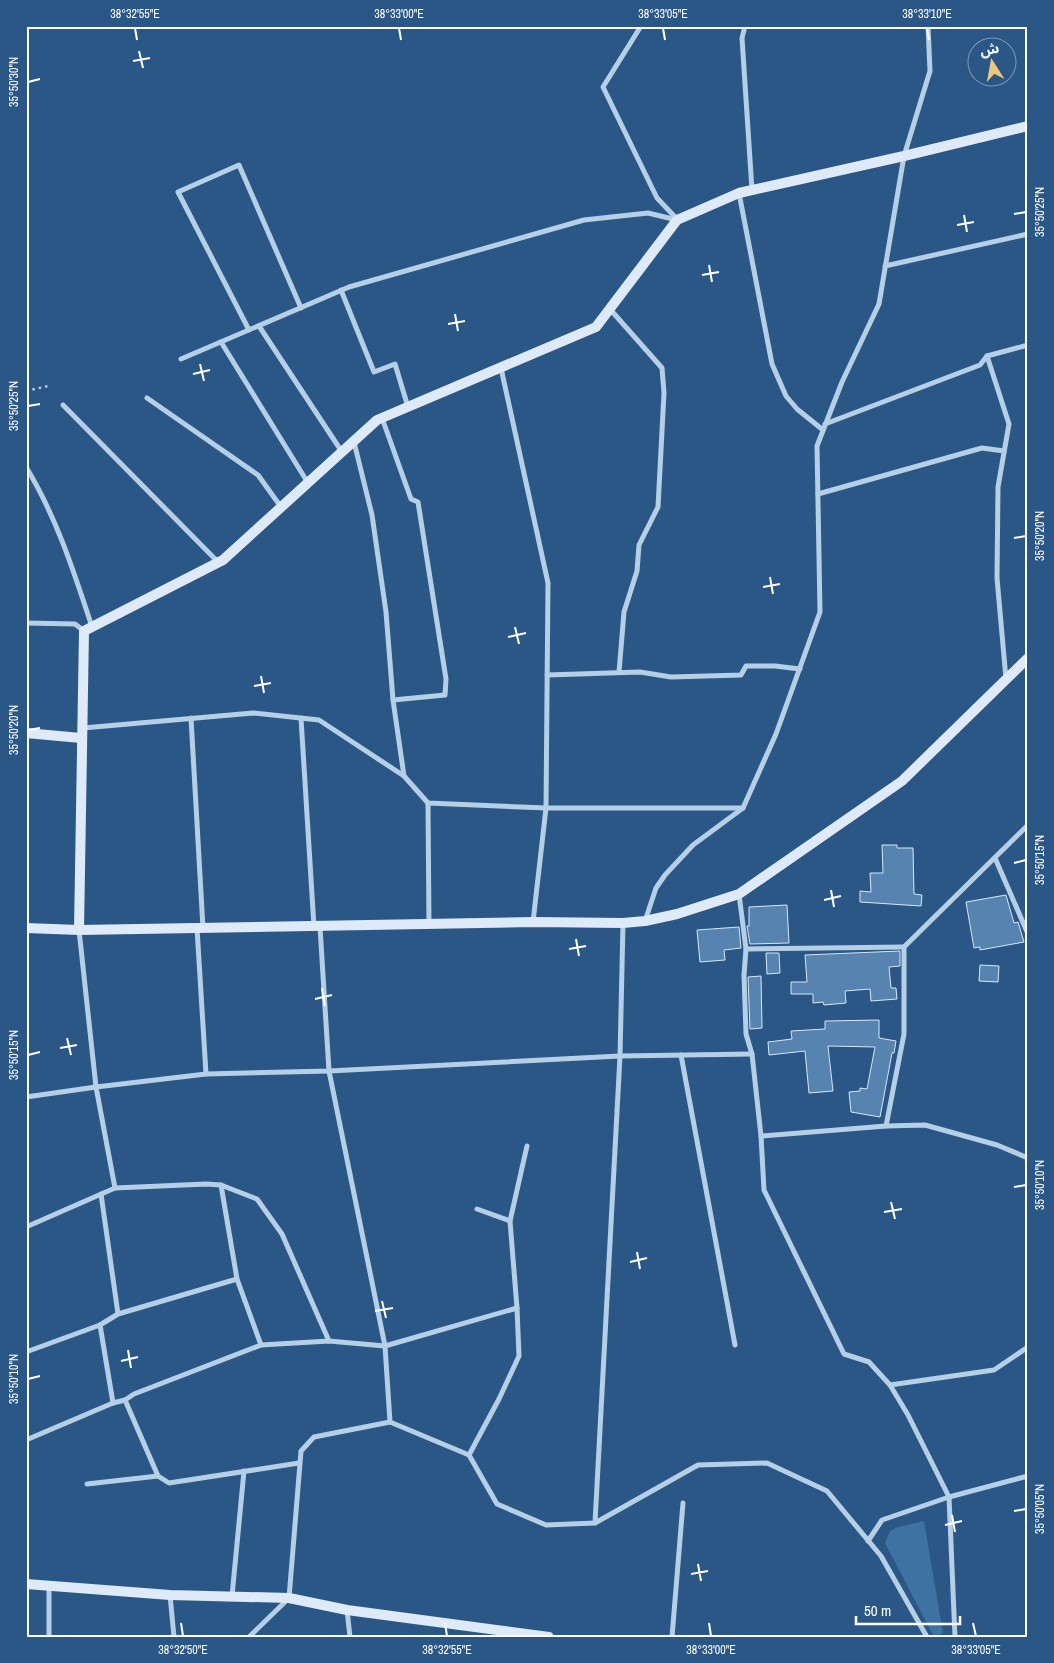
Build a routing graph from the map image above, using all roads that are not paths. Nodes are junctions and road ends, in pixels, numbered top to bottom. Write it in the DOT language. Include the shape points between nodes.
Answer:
graph roads {
  1 [pos="641,26"];
  2 [pos="745,26"];
  3 [pos="928,26"];
  4 [pos="1028,126"];
  5 [pos="904,156"];
  6 [pos="752,190"];
  7 [pos="739,193"];
  8 [pos="677,220"];
  9 [pos="1028,234"];
  10 [pos="885,266"];
  11 [pos="341,290"];
  12 [pos="301,308"];
  13 [pos="608,308"];
  14 [pos="259,326"];
  15 [pos="249,330"];
  16 [pos="221,342"];
  17 [pos="1028,345"];
  18 [pos="988,356"];
  19 [pos="182,359"];
  20 [pos="501,367"];
  21 [pos="148,398"];
  22 [pos="63,405"];
  23 [pos="408,407"];
  24 [pos="382,418"];
  25 [pos="825,424"];
  26 [pos="823,430"];
  27 [pos="354,441"];
  28 [pos="1004,451"];
  29 [pos="342,452"];
  30 [pos="26,467"];
  31 [pos="308,483"];
  32 [pos="818,494"];
  33 [pos="281,507"];
  34 [pos="218,562"];
  35 [pos="26,623"];
  36 [pos="88,629"];
  37 [pos="1028,658"];
  38 [pos="800,669"];
  39 [pos="619,672"];
  40 [pos="547,675"];
  41 [pos="1006,679"];
  42 [pos="393,700"];
  43 [pos="191,718"];
  44 [pos="301,718"];
  45 [pos="26,733"];
  46 [pos="82,733"];
  47 [pos="404,776"];
  48 [pos="428,803"];
  49 [pos="546,808"];
  50 [pos="744,808"];
  51 [pos="1028,825"];
  52 [pos="994,858"];
  53 [pos="739,894"];
  54 [pos="645,921"];
  55 [pos="532,922"];
  56 [pos="624,923"];
  57 [pos="429,925"];
  58 [pos="317,927"];
  59 [pos="26,928"];
  60 [pos="200,928"];
  61 [pos="79,930"];
  62 [pos="1028,934"];
  63 [pos="904,946"];
  64 [pos="746,949"];
  65 [pos="752,1054"];
  66 [pos="681,1055"];
  67 [pos="620,1056"];
  68 [pos="329,1071"];
  69 [pos="206,1074"];
  70 [pos="96,1087"];
  71 [pos="26,1097"];
  72 [pos="886,1126"];
  73 [pos="761,1136"];
  74 [pos="527,1146"];
  75 [pos="1028,1158"];
  76 [pos="221,1185"];
  77 [pos="114,1188"];
  78 [pos="101,1194"];
  79 [pos="477,1210"];
  80 [pos="510,1222"];
  81 [pos="26,1227"];
  82 [pos="237,1279"];
  83 [pos="517,1308"];
  84 [pos="118,1314"];
  85 [pos="100,1325"];
  86 [pos="329,1341"];
  87 [pos="261,1345"];
  88 [pos="735,1345"];
  89 [pos="384,1346"];
  90 [pos="1028,1347"];
  91 [pos="26,1352"];
  92 [pos="890,1386"];
  93 [pos="125,1400"];
  94 [pos="113,1403"];
  95 [pos="390,1422"];
  96 [pos="26,1440"];
  97 [pos="469,1455"];
  98 [pos="299,1463"];
  99 [pos="244,1471"];
  100 [pos="158,1476"];
  101 [pos="1028,1476"];
  102 [pos="86,1484"];
  103 [pos="949,1497"];
  104 [pos="683,1503"];
  105 [pos="596,1523"];
  106 [pos="868,1541"];
  107 [pos="26,1584"];
  108 [pos="50,1587"];
  109 [pos="170,1595"];
  110 [pos="232,1596"];
  111 [pos="289,1598"];
  112 [pos="347,1610"];
  113 [pos="49,1637"];
  114 [pos="174,1637"];
  115 [pos="249,1637"];
  116 [pos="350,1637"];
  117 [pos="549,1637"];
  118 [pos="672,1637"];
  119 [pos="927,1637"];
  120 [pos="955,1637"];
  1 -- 8 [label="street" via="603,87 657,198"];
  2 -- 6 [label="street" via="742,38"];
  3 -- 5 [label="street" via="930,71"];
  4 -- 5 [label="street"];
  5 -- 6 [label="street"];
  5 -- 10 [label="street"];
  6 -- 7 [label="street"];
  7 -- 8 [label="street"];
  7 -- 26 [label="street" via="772,364 786,396"];
  8 -- 11 [label="street" via="648,213 584,220"];
  8 -- 13 [label="street"];
  9 -- 10 [label="street"];
  10 -- 25 [label="street" via="879,304"];
  11 -- 12 [label="street"];
  11 -- 23 [label="street" via="374,372 395,364"];
  12 -- 14 [label="street"];
  12 -- 15 [label="street" via="239,165 178,192"];
  13 -- 20 [label="street" via="596,327"];
  13 -- 39 [label="street" via="662,368 664,393 658,507 639,545 637,571 624,612"];
  14 -- 15 [label="street"];
  14 -- 29 [label="street"];
  15 -- 16 [label="street"];
  16 -- 19 [label="street"];
  16 -- 31 [label="street"];
  17 -- 18 [label="street"];
  18 -- 25 [label="street" via="980,365"];
  18 -- 28 [label="street" via="1009,424"];
  20 -- 23 [label="street"];
  20 -- 40 [label="street" via="548,583"];
  21 -- 33 [label="street" via="258,475"];
  22 -- 34 [label="street"];
  23 -- 24 [label="street"];
  24 -- 27 [label="street"];
  24 -- 42 [label="street" via="410,499 418,502 446,679 445,695"];
  25 -- 26 [label="street"];
  26 -- 32 [label="street" via="817,446"];
  27 -- 29 [label="street"];
  27 -- 42 [label="street" via="372,515 386,612"];
  28 -- 32 [label="street" via="982,448"];
  28 -- 41 [label="street" via="998,486 997,578"];
  29 -- 31 [label="street"];
  30 -- 36 [label="street" via="51,513 76,578"];
  31 -- 33 [label="street"];
  32 -- 38 [label="street" via="820,612"];
  33 -- 34 [label="street"];
  34 -- 36 [label="street"];
  35 -- 36 [label="street" via="75,624"];
  36 -- 46 [label="street"];
  37 -- 41 [label="street"];
  38 -- 39 [label="street" via="746,666 741,675 671,677"];
  38 -- 50 [label="street"];
  39 -- 40 [label="street"];
  40 -- 49 [label="street"];
  41 -- 53 [label="street" via="902,781"];
  42 -- 47 [label="street"];
  43 -- 44 [label="street" via="253,713"];
  43 -- 46 [label="street"];
  43 -- 60 [label="street"];
  44 -- 47 [label="street" via="319,720"];
  44 -- 58 [label="street"];
  45 -- 46 [label="street"];
  46 -- 61 [label="street"];
  47 -- 48 [label="street"];
  48 -- 49 [label="street"];
  48 -- 57 [label="street"];
  49 -- 50 [label="street"];
  49 -- 55 [label="street"];
  50 -- 54 [label="street" via="692,844 656,888"];
  51 -- 52 [label="street"];
  52 -- 62 [label="street"];
  52 -- 63 [label="street"];
  53 -- 54 [label="street"];
  53 -- 64 [label="street"];
  54 -- 56 [label="street"];
  55 -- 56 [label="street"];
  55 -- 57 [label="street"];
  56 -- 67 [label="street"];
  57 -- 58 [label="street"];
  58 -- 60 [label="street"];
  58 -- 68 [label="street"];
  59 -- 61 [label="street"];
  60 -- 61 [label="street"];
  60 -- 69 [label="street"];
  61 -- 70 [label="street"];
  63 -- 64 [label="street"];
  63 -- 72 [label="street" via="904,1034"];
  64 -- 65 [label="street" via="746,1034"];
  65 -- 66 [label="street"];
  65 -- 73 [label="street"];
  66 -- 67 [label="street"];
  66 -- 88 [label="street"];
  67 -- 68 [label="street"];
  67 -- 105 [label="street"];
  68 -- 69 [label="street"];
  68 -- 89 [label="street"];
  69 -- 70 [label="street"];
  70 -- 71 [label="street"];
  70 -- 77 [label="street"];
  72 -- 73 [label="street"];
  72 -- 75 [label="street" via="924,1125 997,1145"];
  73 -- 92 [label="street" via="764,1190 844,1354 869,1362"];
  74 -- 80 [label="street"];
  76 -- 77 [label="street"];
  76 -- 82 [label="street"];
  76 -- 86 [label="street" via="256,1199 282,1234"];
  77 -- 78 [label="street"];
  78 -- 81 [label="street"];
  78 -- 84 [label="street"];
  79 -- 80 [label="street"];
  80 -- 83 [label="street"];
  82 -- 84 [label="street"];
  82 -- 87 [label="street"];
  83 -- 89 [label="street"];
  83 -- 97 [label="street" via="519,1356"];
  84 -- 85 [label="street"];
  85 -- 91 [label="street"];
  85 -- 94 [label="street"];
  86 -- 87 [label="street"];
  86 -- 89 [label="street"];
  87 -- 93 [label="street"];
  89 -- 95 [label="street"];
  90 -- 92 [label="street" via="994,1370"];
  92 -- 103 [label="street"];
  93 -- 94 [label="street"];
  93 -- 100 [label="street"];
  94 -- 96 [label="street"];
  95 -- 97 [label="street"];
  95 -- 98 [label="street" via="314,1437 301,1451"];
  97 -- 105 [label="street" via="497,1504 546,1525"];
  98 -- 99 [label="street"];
  98 -- 111 [label="street"];
  99 -- 100 [label="street" via="169,1482"];
  99 -- 110 [label="street"];
  100 -- 102 [label="street"];
  101 -- 103 [label="street"];
  103 -- 106 [label="street" via="882,1520"];
  103 -- 120 [label="street"];
  104 -- 118 [label="street"];
  105 -- 106 [label="street" via="698,1465 767,1463 827,1491"];
  106 -- 119 [label="street" via="881,1556"];
  107 -- 108 [label="street"];
  108 -- 109 [label="street"];
  108 -- 113 [label="street"];
  109 -- 110 [label="street"];
  109 -- 114 [label="street"];
  110 -- 111 [label="street"];
  111 -- 112 [label="street"];
  111 -- 115 [label="street"];
  112 -- 116 [label="street"];
  112 -- 117 [label="street"];
}
